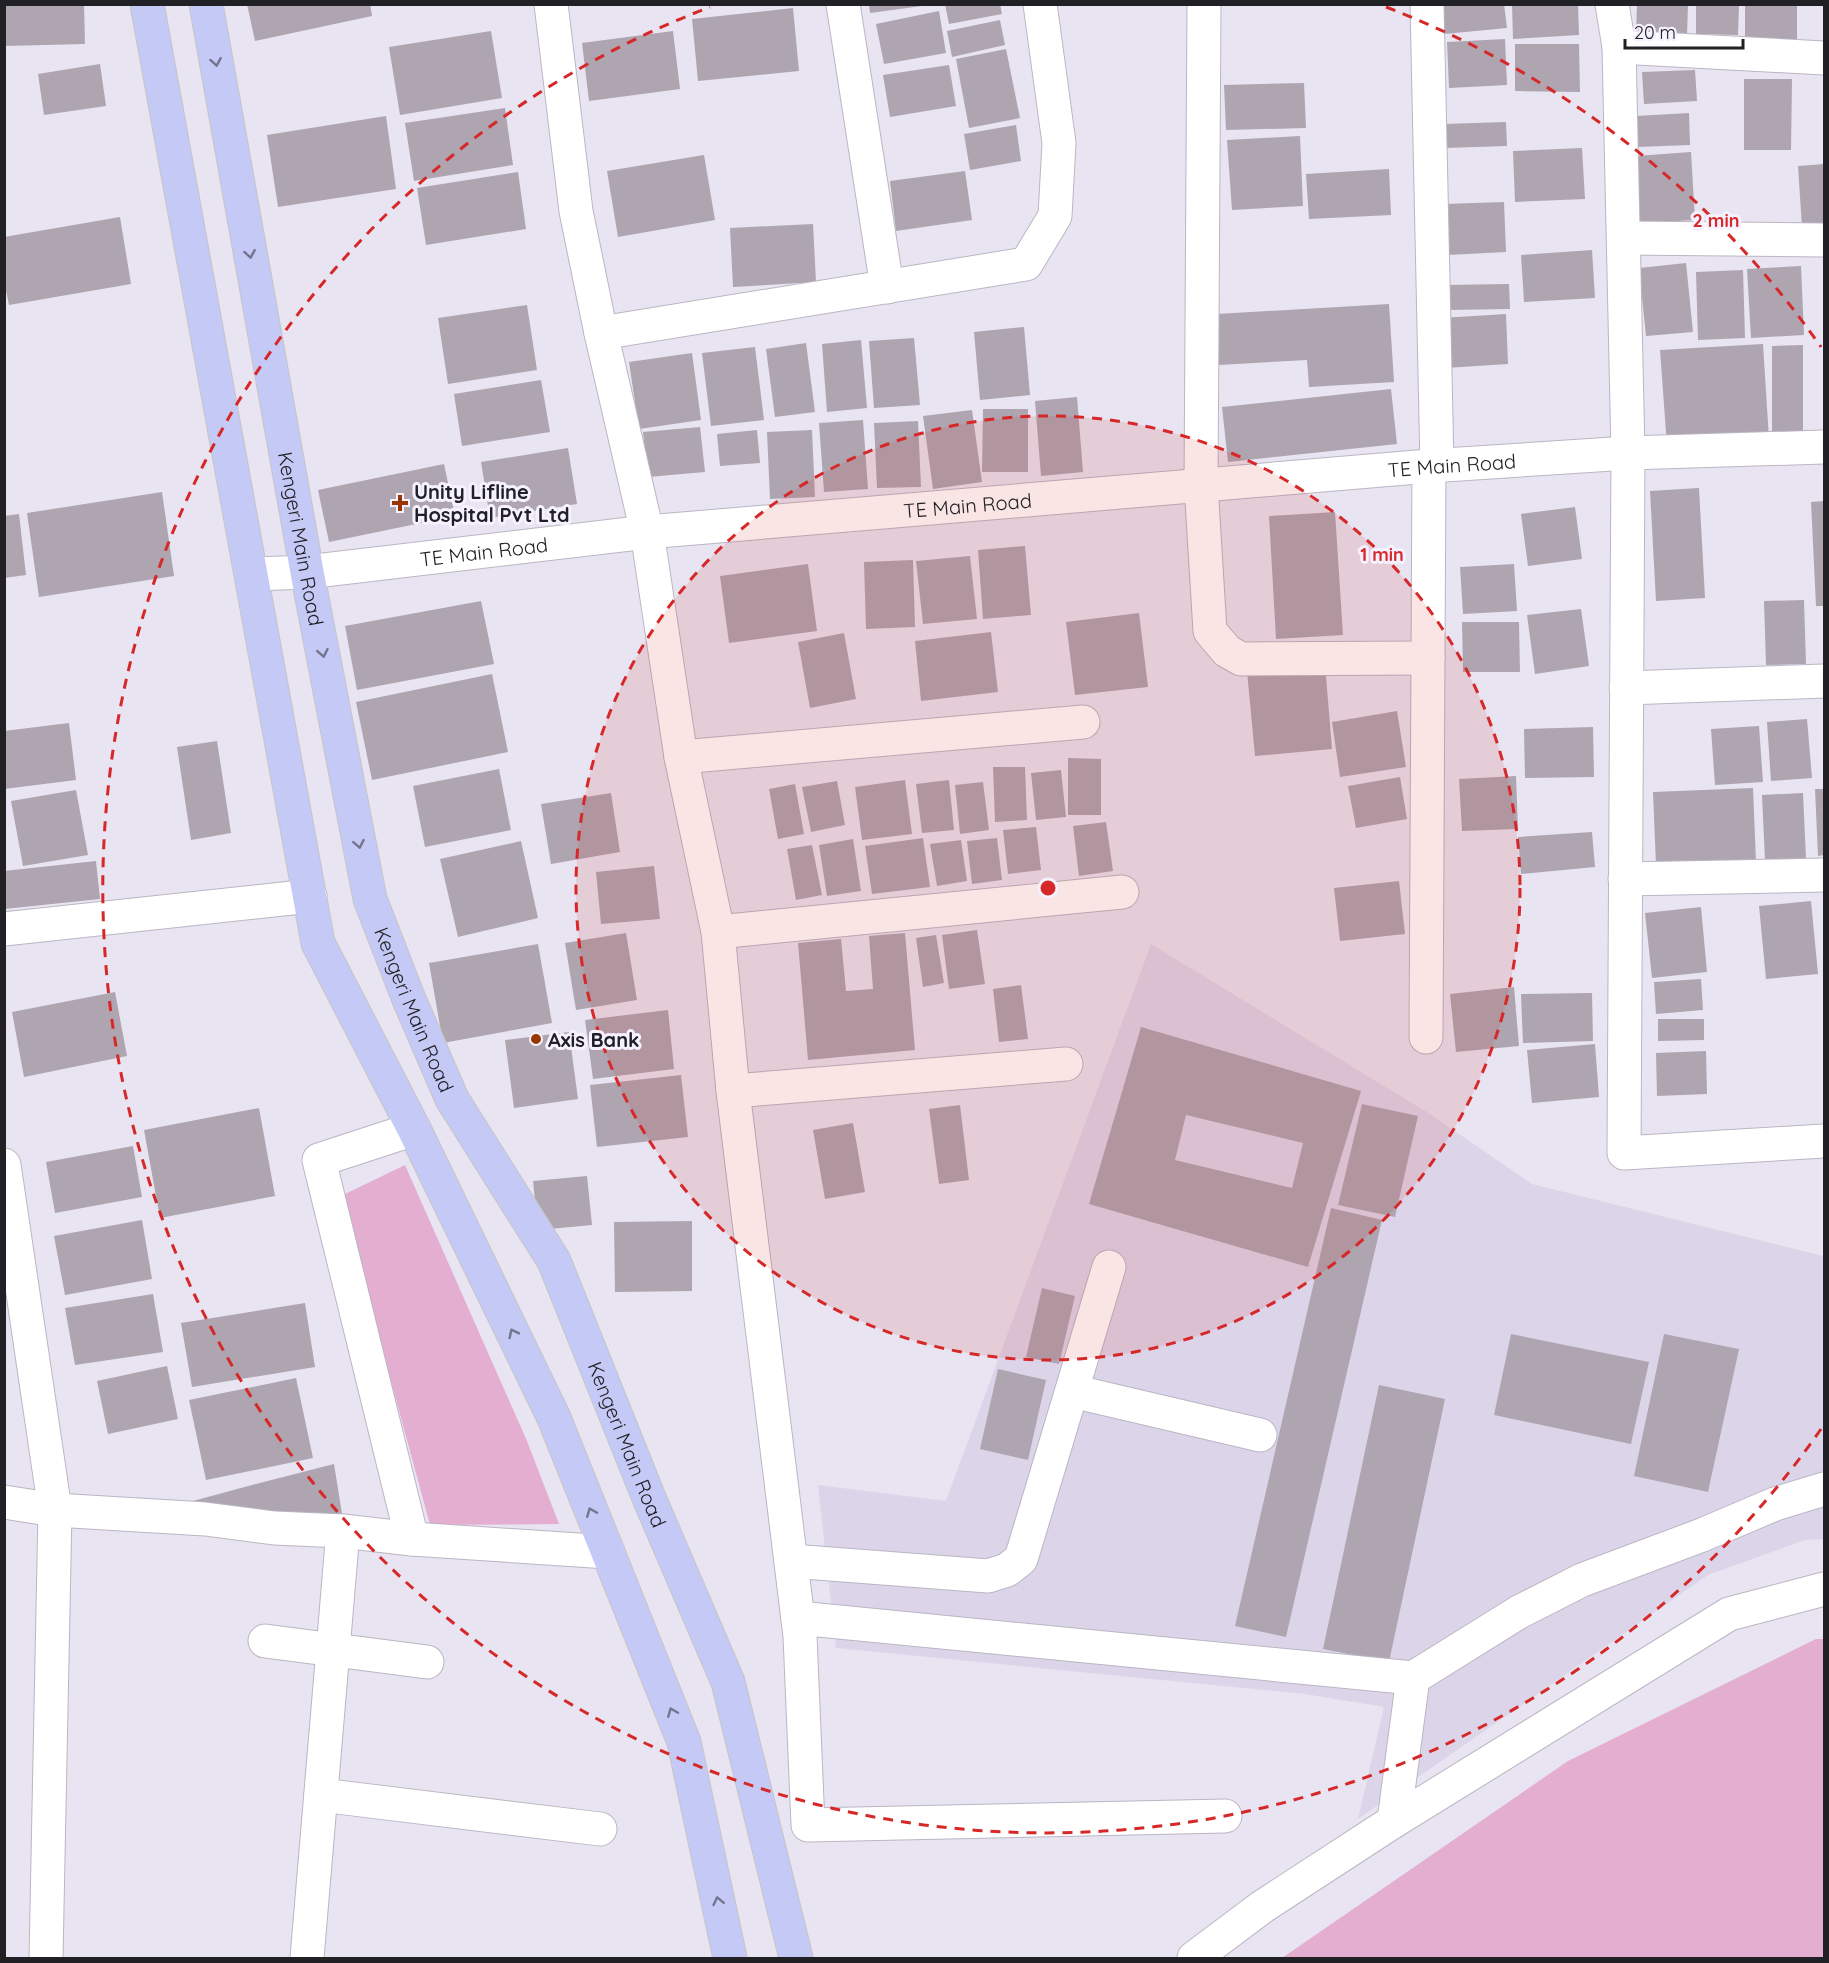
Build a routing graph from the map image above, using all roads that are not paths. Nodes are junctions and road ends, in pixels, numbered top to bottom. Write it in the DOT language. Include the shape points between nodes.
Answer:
graph roads {
  1 [pos="147,4"];
  2 [pos="206,4"];
  3 [pos="551,4"];
  4 [pos="843,4"];
  5 [pos="1040,4"];
  6 [pos="1204,4"];
  7 [pos="1427,4"];
  8 [pos="1612,4"];
  9 [pos="1619,47"];
  10 [pos="1824,58"];
  11 [pos="1624,238"];
  12 [pos="1824,240"];
  13 [pos="887,287"];
  14 [pos="601,333"];
  15 [pos="1824,447"];
  16 [pos="1628,453"];
  17 [pos="1433,466"];
  18 [pos="1201,485"];
  19 [pos="647,532"];
  20 [pos="307,572"];
  21 [pos="251,574"];
  22 [pos="1428,658"];
  23 [pos="1824,681"];
  24 [pos="1626,688"];
  25 [pos="1083,722"];
  26 [pos="681,757"];
  27 [pos="1824,875"];
  28 [pos="1625,879"];
  29 [pos="1122,892"];
  30 [pos="310,896"];
  31 [pos="4,929"];
  32 [pos="718,932"];
  33 [pos="1426,1037"];
  34 [pos="1066,1064"];
  35 [pos="733,1090"];
  36 [pos="414,1129"];
  37 [pos="1824,1141"];
  38 [pos="4,1165"];
  39 [pos="1109,1267"];
  40 [pos="1072,1391"];
  41 [pos="1260,1435"];
  42 [pos="1824,1489"];
  43 [pos="4,1502"];
  44 [pos="55,1510"];
  45 [pos="343,1531"];
  46 [pos="412,1539"];
  47 [pos="608,1552"];
  48 [pos="791,1561"];
  49 [pos="1824,1589"];
  50 [pos="798,1618"];
  51 [pos="265,1641"];
  52 [pos="333,1650"];
  53 [pos="427,1662"];
  54 [pos="1413,1678"];
  55 [pos="321,1796"];
  56 [pos="1225,1816"];
  57 [pos="1394,1821"];
  58 [pos="808,1825"];
  59 [pos="600,1829"];
  60 [pos="766,1841"];
  61 [pos="46,1959"];
  62 [pos="307,1959"];
  63 [pos="730,1959"];
  64 [pos="796,1959"];
  65 [pos="1194,1959"];
  1 -- 21 [label="main road"];
  2 -- 20 [label="main road, Kengeri Main Road, one-way"];
  3 -- 14 [label="street" via="576,211"];
  4 -- 13 [label="street"];
  5 -- 13 [label="street" via="1059,143 1055,216 1026,264"];
  6 -- 18 [label="street"];
  7 -- 17 [label="street"];
  8 -- 9 [label="street"];
  9 -- 10 [label="street"];
  9 -- 11 [label="street"];
  11 -- 12 [label="street"];
  11 -- 16 [label="street"];
  13 -- 14 [label="street"];
  14 -- 19 [label="street"];
  15 -- 16 [label="street, TE Main Road"];
  16 -- 17 [label="street, TE Main Road"];
  16 -- 24 [label="street"];
  17 -- 18 [label="street, TE Main Road"];
  17 -- 22 [label="street"];
  18 -- 19 [label="street, TE Main Road"];
  18 -- 22 [label="street" via="1210,631 1227,651 1241,659"];
  19 -- 20 [label="street, TE Main Road"];
  19 -- 26 [label="street"];
  20 -- 21 [label="street, TE Main Road"];
  20 -- 60 [label="main road, Kengeri Main Road, one-way" via="370,899 452,1099 554,1261 728,1682"];
  21 -- 30 [label="main road"];
  22 -- 33 [label="street"];
  23 -- 24 [label="street"];
  24 -- 28 [label="street"];
  25 -- 26 [label="street"];
  26 -- 32 [label="street"];
  27 -- 28 [label="street"];
  28 -- 37 [label="street" via="1624,1153"];
  29 -- 32 [label="street"];
  30 -- 31 [label="street"];
  30 -- 36 [label="main road" via="318,943"];
  32 -- 35 [label="street"];
  34 -- 35 [label="street"];
  35 -- 48 [label="street"];
  36 -- 46 [label="street" via="319,1160"];
  47 -- 36 [label="main road, one-way" via="554,1418"];
  38 -- 44 [label="street"];
  39 -- 40 [label="street"];
  40 -- 41 [label="street"];
  40 -- 48 [label="street" via="1021,1559 1008,1570 988,1576"];
  42 -- 54 [label="street" via="1775,1504 1582,1580 1519,1612"];
  43 -- 44 [label="street"];
  44 -- 45 [label="street"];
  44 -- 61 [label="street"];
  45 -- 46 [label="street"];
  45 -- 52 [label="street"];
  46 -- 47 [label="street"];
  63 -- 47 [label="main road, one-way" via="684,1742"];
  48 -- 50 [label="street"];
  49 -- 57 [label="street" via="1729,1614"];
  50 -- 54 [label="street"];
  50 -- 58 [label="street"];
  51 -- 52 [label="street"];
  52 -- 53 [label="street"];
  52 -- 55 [label="street"];
  54 -- 57 [label="street"];
  55 -- 59 [label="street"];
  55 -- 62 [label="street"];
  56 -- 58 [label="street"];
  57 -- 65 [label="street" via="1262,1907"];
  58 -- 60 [label="street"];
  60 -- 64 [label="main road, Kengeri Main Road"];
}
